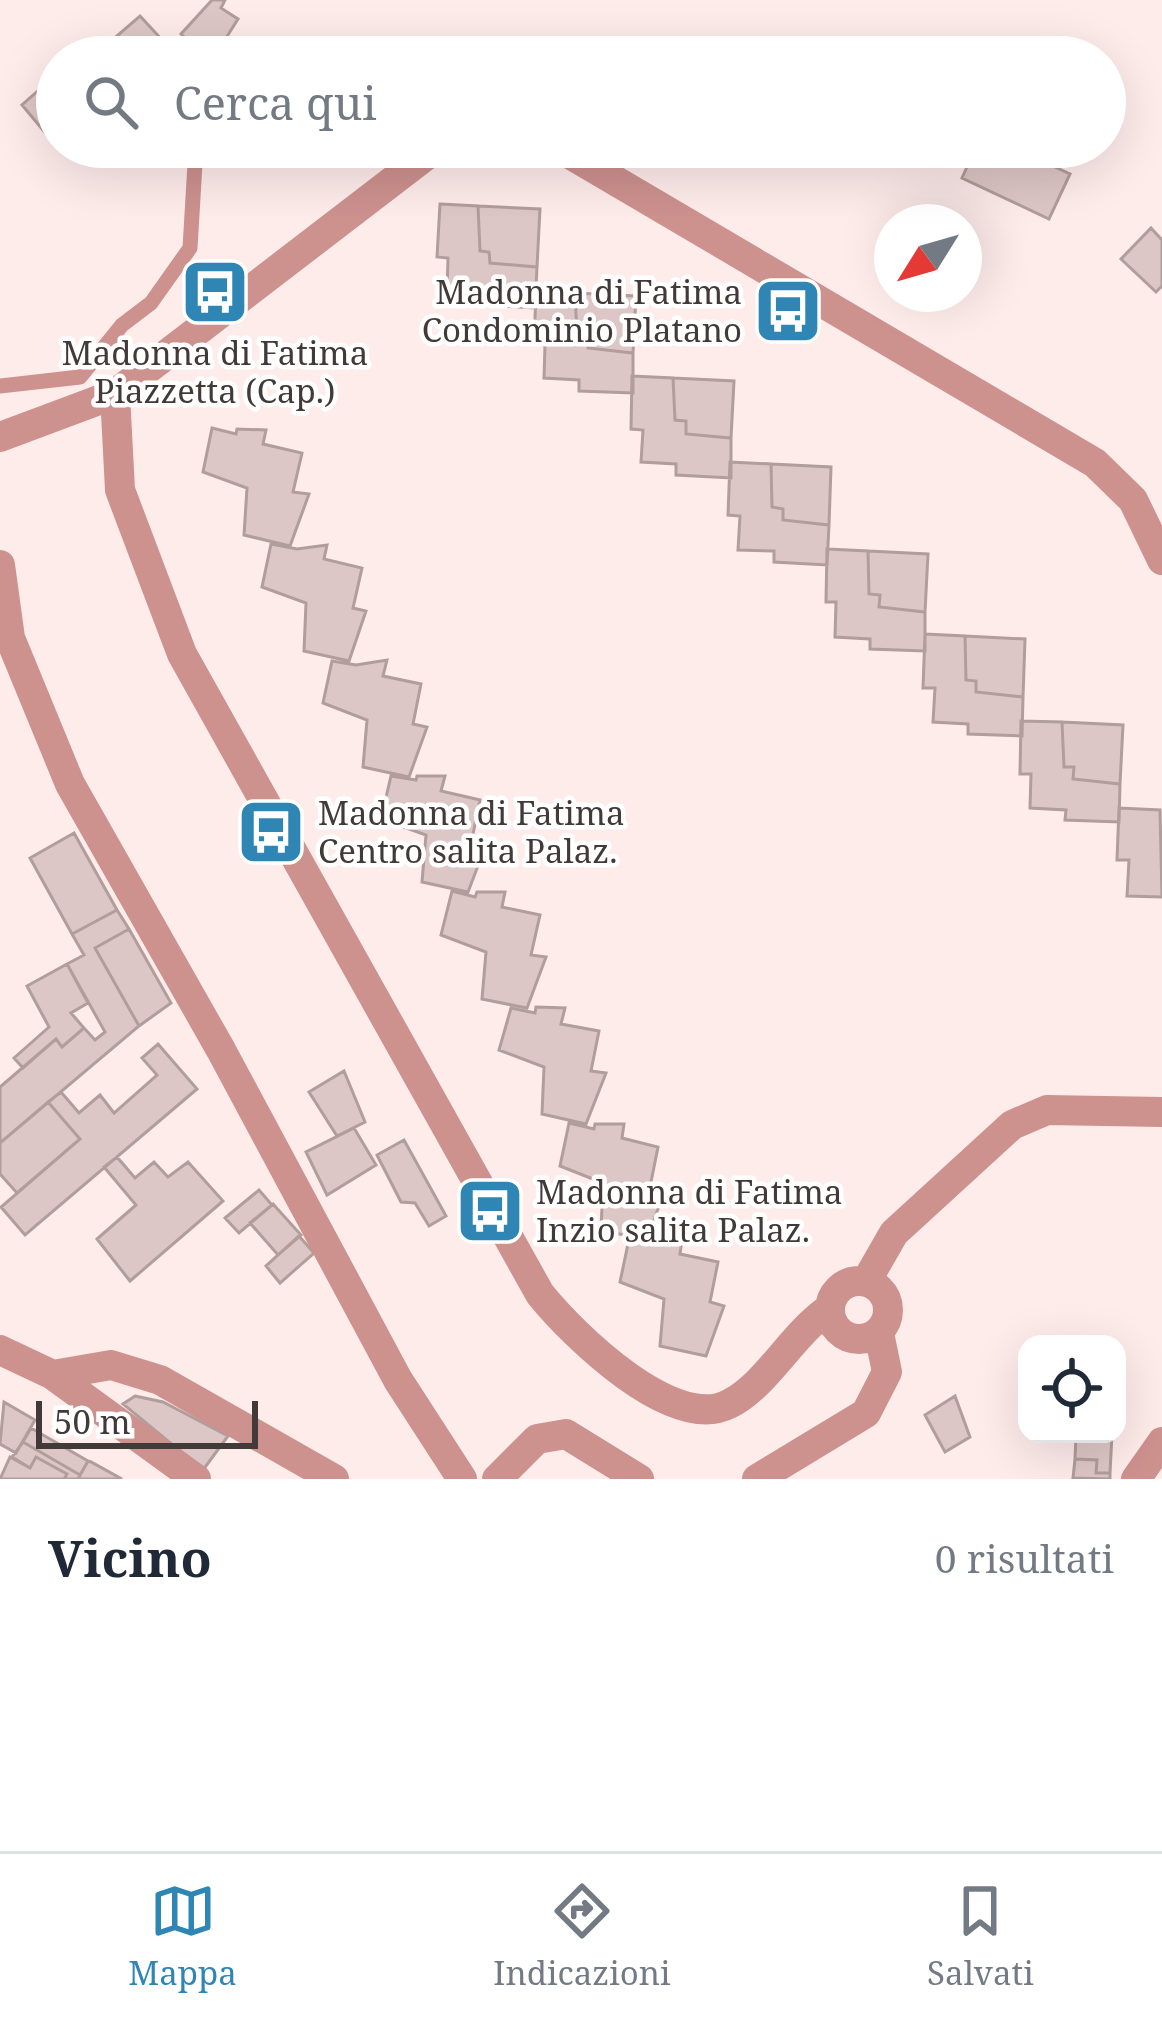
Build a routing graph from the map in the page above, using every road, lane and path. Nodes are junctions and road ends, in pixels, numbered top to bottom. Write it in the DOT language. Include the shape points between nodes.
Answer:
graph roads {
  1 [pos="195,168"];
  2 [pos="409,168"];
  3 [pos="594,168"];
  4 [pos="0,386"];
  5 [pos="116,394"];
  6 [pos="0,438"];
  7 [pos="1162,560"];
  8 [pos="0,565"];
  9 [pos="1162,1112"];
  10 [pos="867,1280"];
  11 [pos="830,1309"];
  12 [pos="879,1333"];
  13 [pos="0,1350"];
  14 [pos="53,1375"];
  15 [pos="1162,1442"];
  16 [pos="196,1479"];
  17 [pos="334,1479"];
  18 [pos="462,1479"];
  19 [pos="496,1479"];
  20 [pos="639,1479"];
  21 [pos="757,1479"];
  22 [pos="1136,1479"];
  1 -- 4 [label="lane" via="190,248 164,288 80,377"];
  2 -- 5 [label="street"];
  3 -- 7 [label="street" via="1095,463 1133,500"];
  5 -- 6 [label="street"];
  5 -- 11 [label="street" via="120,490 182,654 540,1294 574,1337 691,1411 726,1407 741,1396 806,1324"];
  8 -- 18 [label="street" via="10,638 70,784 398,1380"];
  9 -- 10 [label="street" via="1047,1110 1012,1125 894,1233"];
  10 -- 11 [label="street" via="840,1285"];
  10 -- 12 [label="street" via="886,1298"];
  11 -- 12 [label="street" via="832,1324 848,1338"];
  12 -- 21 [label="street" via="887,1372 866,1414"];
  13 -- 14 [label="street"];
  14 -- 16 [label="street"];
  14 -- 17 [label="street" via="111,1365 160,1380"];
  15 -- 22 [label="street"];
  19 -- 20 [label="street" via="537,1439 566,1434"];
}
